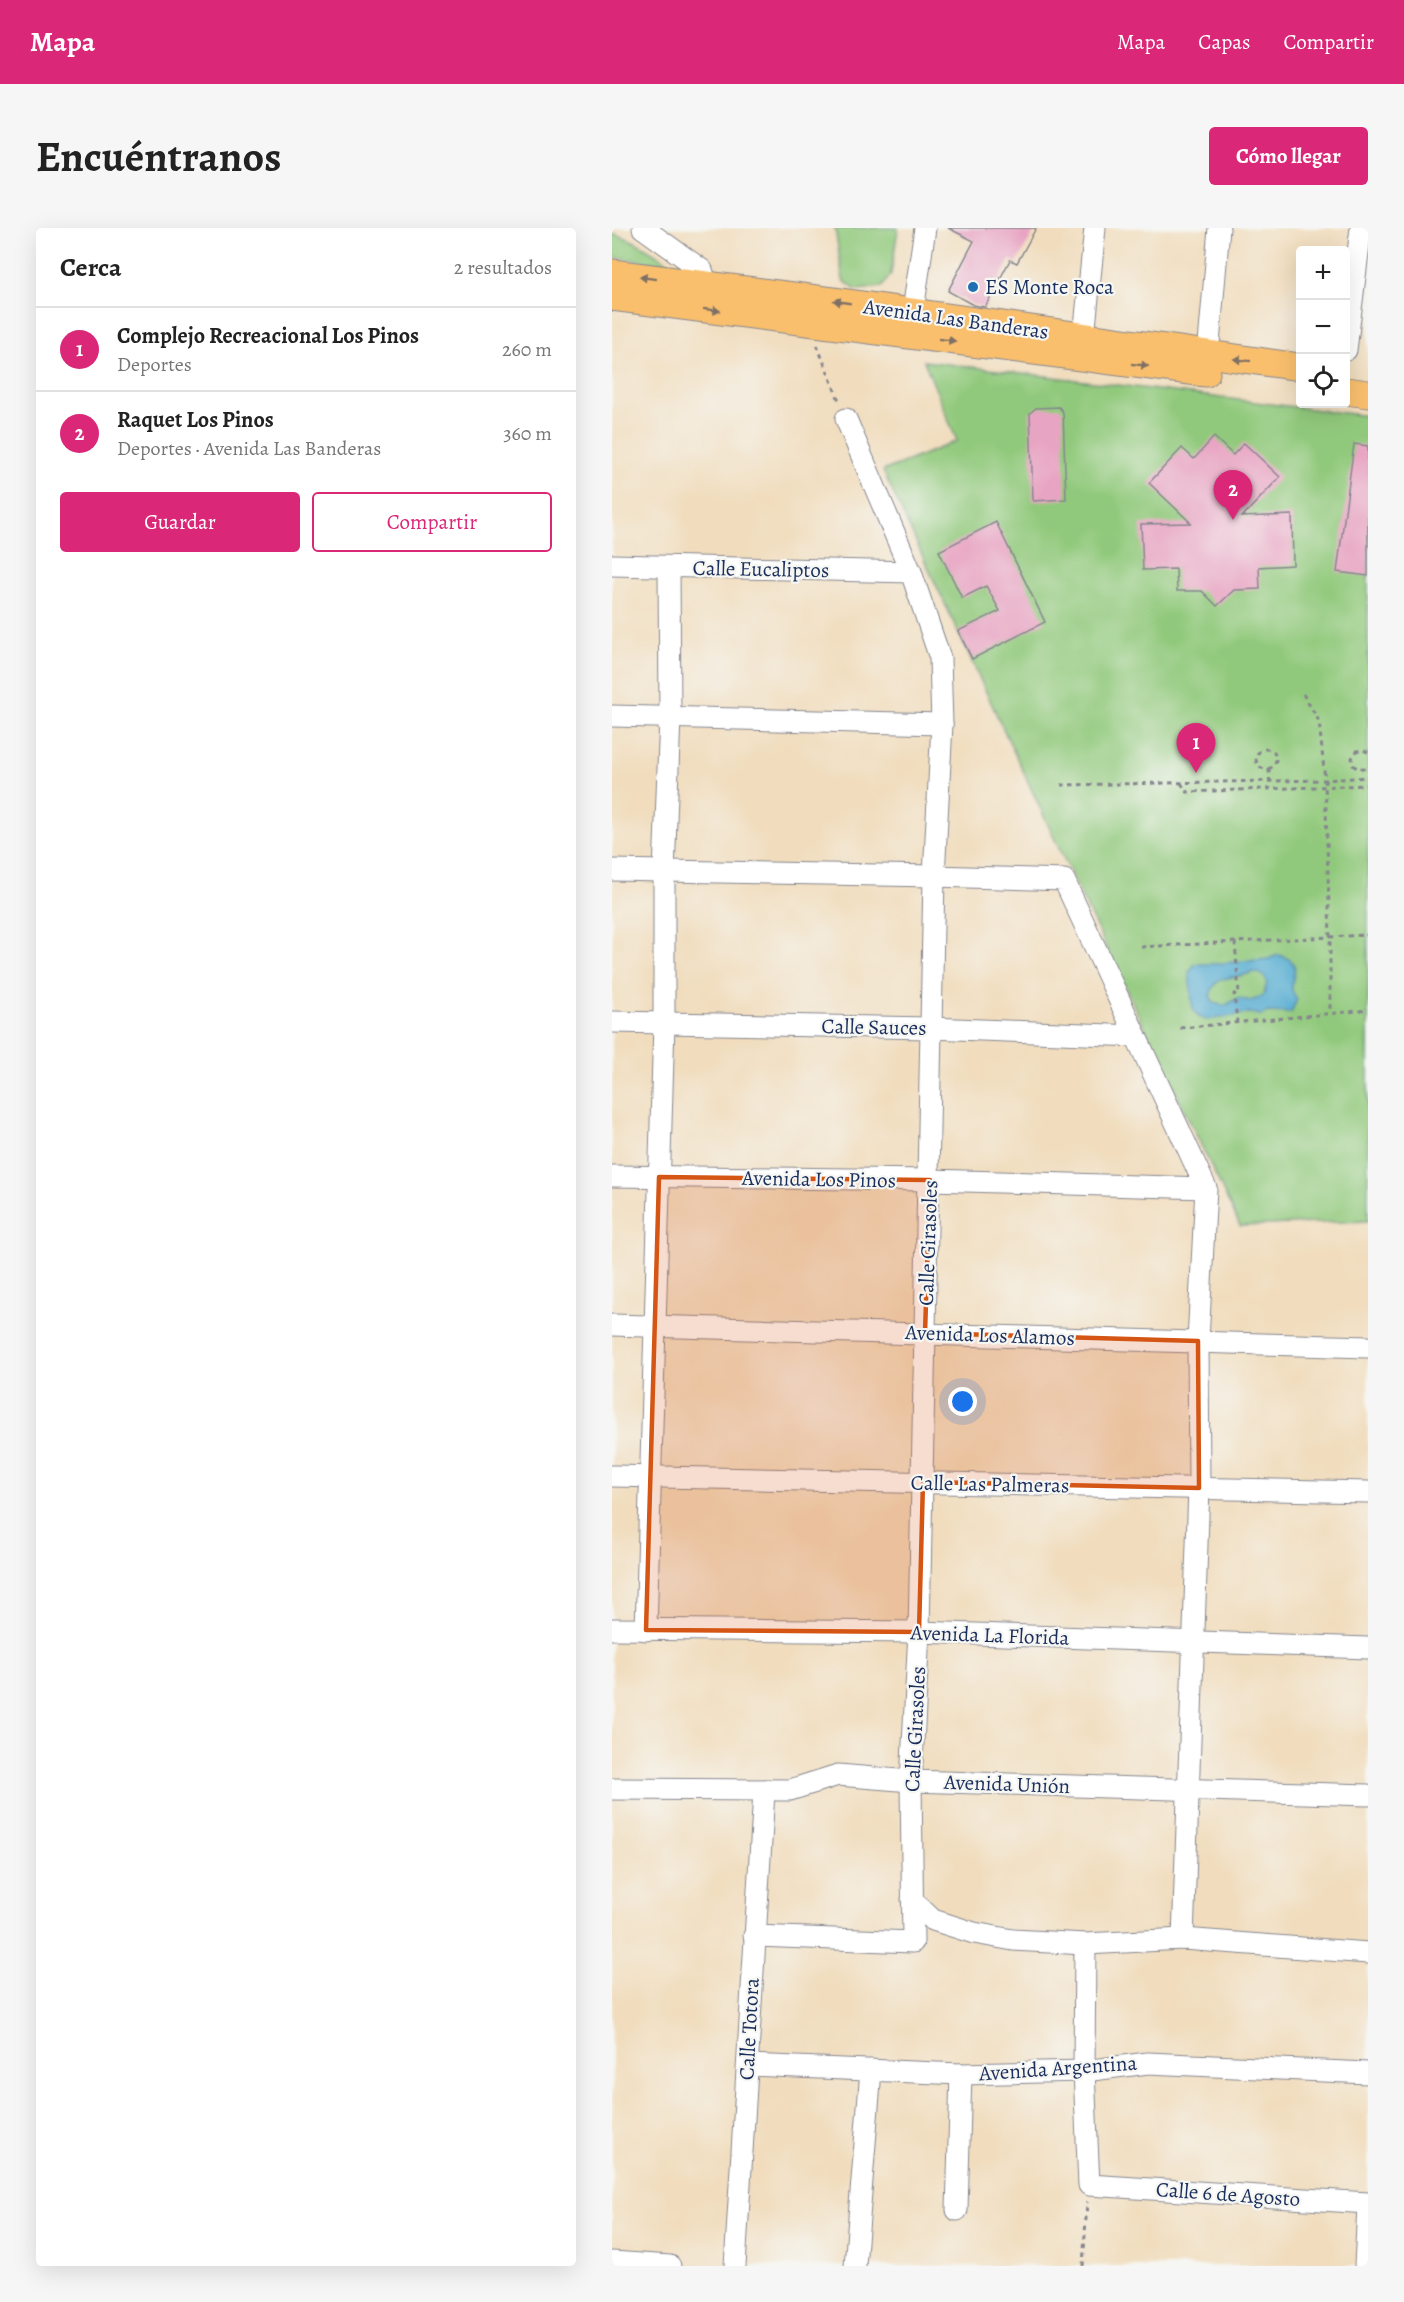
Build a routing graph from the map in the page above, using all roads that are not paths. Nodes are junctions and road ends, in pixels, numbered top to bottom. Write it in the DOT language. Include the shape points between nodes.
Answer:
graph roads {
  1 [pos="643,228"];
  2 [pos="925,228"];
  3 [pos="1095,228"];
  4 [pos="1219,228"];
  5 [pos="1363,234"];
  6 [pos="612,273"];
  7 [pos="707,285"];
  8 [pos="612,297"];
  9 [pos="1350,323"];
  10 [pos="911,324"];
  11 [pos="1084,337"];
  12 [pos="1208,355"];
  13 [pos="1296,366"];
  14 [pos="1350,374"];
  15 [pos="1368,376"];
  16 [pos="1296,385"];
  17 [pos="1350,392"];
  18 [pos="1368,394"];
  19 [pos="846,418"];
  20 [pos="612,565"];
  21 [pos="669,567"];
  22 [pos="911,572"];
  23 [pos="612,716"];
  24 [pos="670,717"];
  25 [pos="942,724"];
  26 [pos="612,870"];
  27 [pos="664,872"];
  28 [pos="934,876"];
  29 [pos="612,1022"];
  30 [pos="664,1023"];
  31 [pos="932,1028"];
  32 [pos="1136,1035"];
  33 [pos="612,1176"];
  34 [pos="659,1177"];
  35 [pos="930,1180"];
  36 [pos="1206,1188"];
  37 [pos="612,1325"];
  38 [pos="655,1326"];
  39 [pos="926,1334"];
  40 [pos="1198,1341"];
  41 [pos="1368,1347"];
  42 [pos="612,1476"];
  43 [pos="651,1476"];
  44 [pos="922,1482"];
  45 [pos="1199,1488"];
  46 [pos="1368,1492"];
  47 [pos="612,1629"];
  48 [pos="646,1630"];
  49 [pos="920,1632"];
  50 [pos="1195,1641"];
  51 [pos="1368,1648"];
  52 [pos="911,1781"];
  53 [pos="612,1789"];
  54 [pos="1188,1790"];
  55 [pos="764,1792"];
  56 [pos="1368,1795"];
  57 [pos="912,1900"];
  58 [pos="754,1936"];
  59 [pos="1183,1939"];
  60 [pos="1085,1944"];
  61 [pos="1368,1953"];
  62 [pos="748,2065"];
  63 [pos="871,2070"];
  64 [pos="1084,2071"];
  65 [pos="1368,2073"];
  66 [pos="961,2074"];
  67 [pos="1368,2204"];
  68 [pos="957,2210"];
  69 [pos="612,2262"];
  70 [pos="670,2266"];
  71 [pos="735,2266"];
  72 [pos="855,2266"];
  73 [pos="1365,2266"];
  1 -- 7 [label="street" via="702,270"];
  2 -- 10 [label="street"];
  3 -- 11 [label="street"];
  4 -- 12 [label="street"];
  5 -- 9 [label="street"];
  7 -- 6 [label="main road, Avenida Las Banderas, one-way"];
  10 -- 7 [label="main road, Avenida Las Banderas, one-way" via="833,301"];
  8 -- 10 [label="main road, Avenida Las Banderas, one-way" via="808,322"];
  10 -- 11 [label="main road, Avenida Las Banderas"];
  10 -- 16 [label="main road, Avenida Las Banderas, one-way"];
  11 -- 12 [label="main road, Avenida Las Banderas"];
  13 -- 12 [label="main road, Avenida Las Banderas, one-way"];
  14 -- 15 [label="main road"];
  17 -- 18 [label="main road"];
  19 -- 22 [label="street, Calle Girasoles"];
  20 -- 21 [label="street, Calle Eucaliptos"];
  21 -- 22 [label="street, Calle Eucaliptos"];
  21 -- 24 [label="street"];
  22 -- 25 [label="street, Calle Girasoles" via="940,658"];
  23 -- 24 [label="street"];
  24 -- 25 [label="street"];
  24 -- 27 [label="street"];
  25 -- 28 [label="street, Calle Girasoles"];
  26 -- 27 [label="street"];
  27 -- 28 [label="street"];
  27 -- 30 [label="street"];
  28 -- 31 [label="street, Calle Girasoles"];
  28 -- 32 [label="street" via="1065,880"];
  29 -- 30 [label="street, Calle Sauces"];
  30 -- 31 [label="street, Calle Sauces"];
  30 -- 34 [label="street"];
  31 -- 32 [label="street, Calle Sauces"];
  31 -- 35 [label="street, Calle Girasoles"];
  32 -- 36 [label="street"];
  33 -- 34 [label="street, Avenida Los Pinos"];
  34 -- 35 [label="street, Avenida Los Pinos"];
  34 -- 38 [label="street"];
  35 -- 36 [label="street, Avenida Los Pinos"];
  35 -- 39 [label="street, Calle Girasoles"];
  36 -- 40 [label="street"];
  37 -- 38 [label="street, Avenida Los Alamos"];
  38 -- 39 [label="street, Avenida Los Alamos"];
  38 -- 43 [label="street"];
  39 -- 40 [label="street, Avenida Los Alamos"];
  39 -- 44 [label="street, Calle Girasoles"];
  40 -- 41 [label="street, Avenida Los Alamos"];
  40 -- 45 [label="street"];
  42 -- 43 [label="street, Calle Las Palmeras"];
  43 -- 44 [label="street, Calle Las Palmeras"];
  43 -- 48 [label="street"];
  44 -- 45 [label="street, Calle Las Palmeras"];
  44 -- 49 [label="street, Calle Girasoles"];
  45 -- 46 [label="street, Calle Las Palmeras"];
  45 -- 50 [label="street"];
  47 -- 48 [label="street, Avenida La Florida"];
  48 -- 49 [label="street, Avenida La Florida"];
  49 -- 50 [label="street, Avenida La Florida"];
  49 -- 52 [label="street, Calle Girasoles"];
  50 -- 51 [label="street, Avenida La Florida"];
  50 -- 54 [label="street"];
  52 -- 54 [label="street, Avenida Unión"];
  52 -- 55 [label="street, Avenida Unión" via="838,1775 790,1790"];
  52 -- 57 [label="street, Calle Girasoles"];
  53 -- 55 [label="street, Avenida Unión"];
  54 -- 56 [label="street, Avenida Unión"];
  54 -- 59 [label="street"];
  55 -- 58 [label="street, Calle Totora"];
  57 -- 58 [label="street, Calle Girasoles" via="913,1942"];
  57 -- 60 [label="street" via="933,1920 974,1933 1013,1940"];
  58 -- 62 [label="street, Calle Totora"];
  59 -- 60 [label="street"];
  59 -- 61 [label="street"];
  60 -- 64 [label="street"];
  62 -- 63 [label="street, Avenida Argentina"];
  62 -- 71 [label="street, Calle Totora"];
  63 -- 66 [label="street, Avenida Argentina"];
  63 -- 72 [label="street"];
  64 -- 65 [label="street, Avenida Argentina" via="1148,2063"];
  64 -- 66 [label="street, Avenida Argentina"];
  64 -- 67 [label="street, Calle 6 de Agosto" via="1089,2185"];
  66 -- 68 [label="street"];
  67 -- 73 [label="street"];
  69 -- 70 [label="street"];
}
